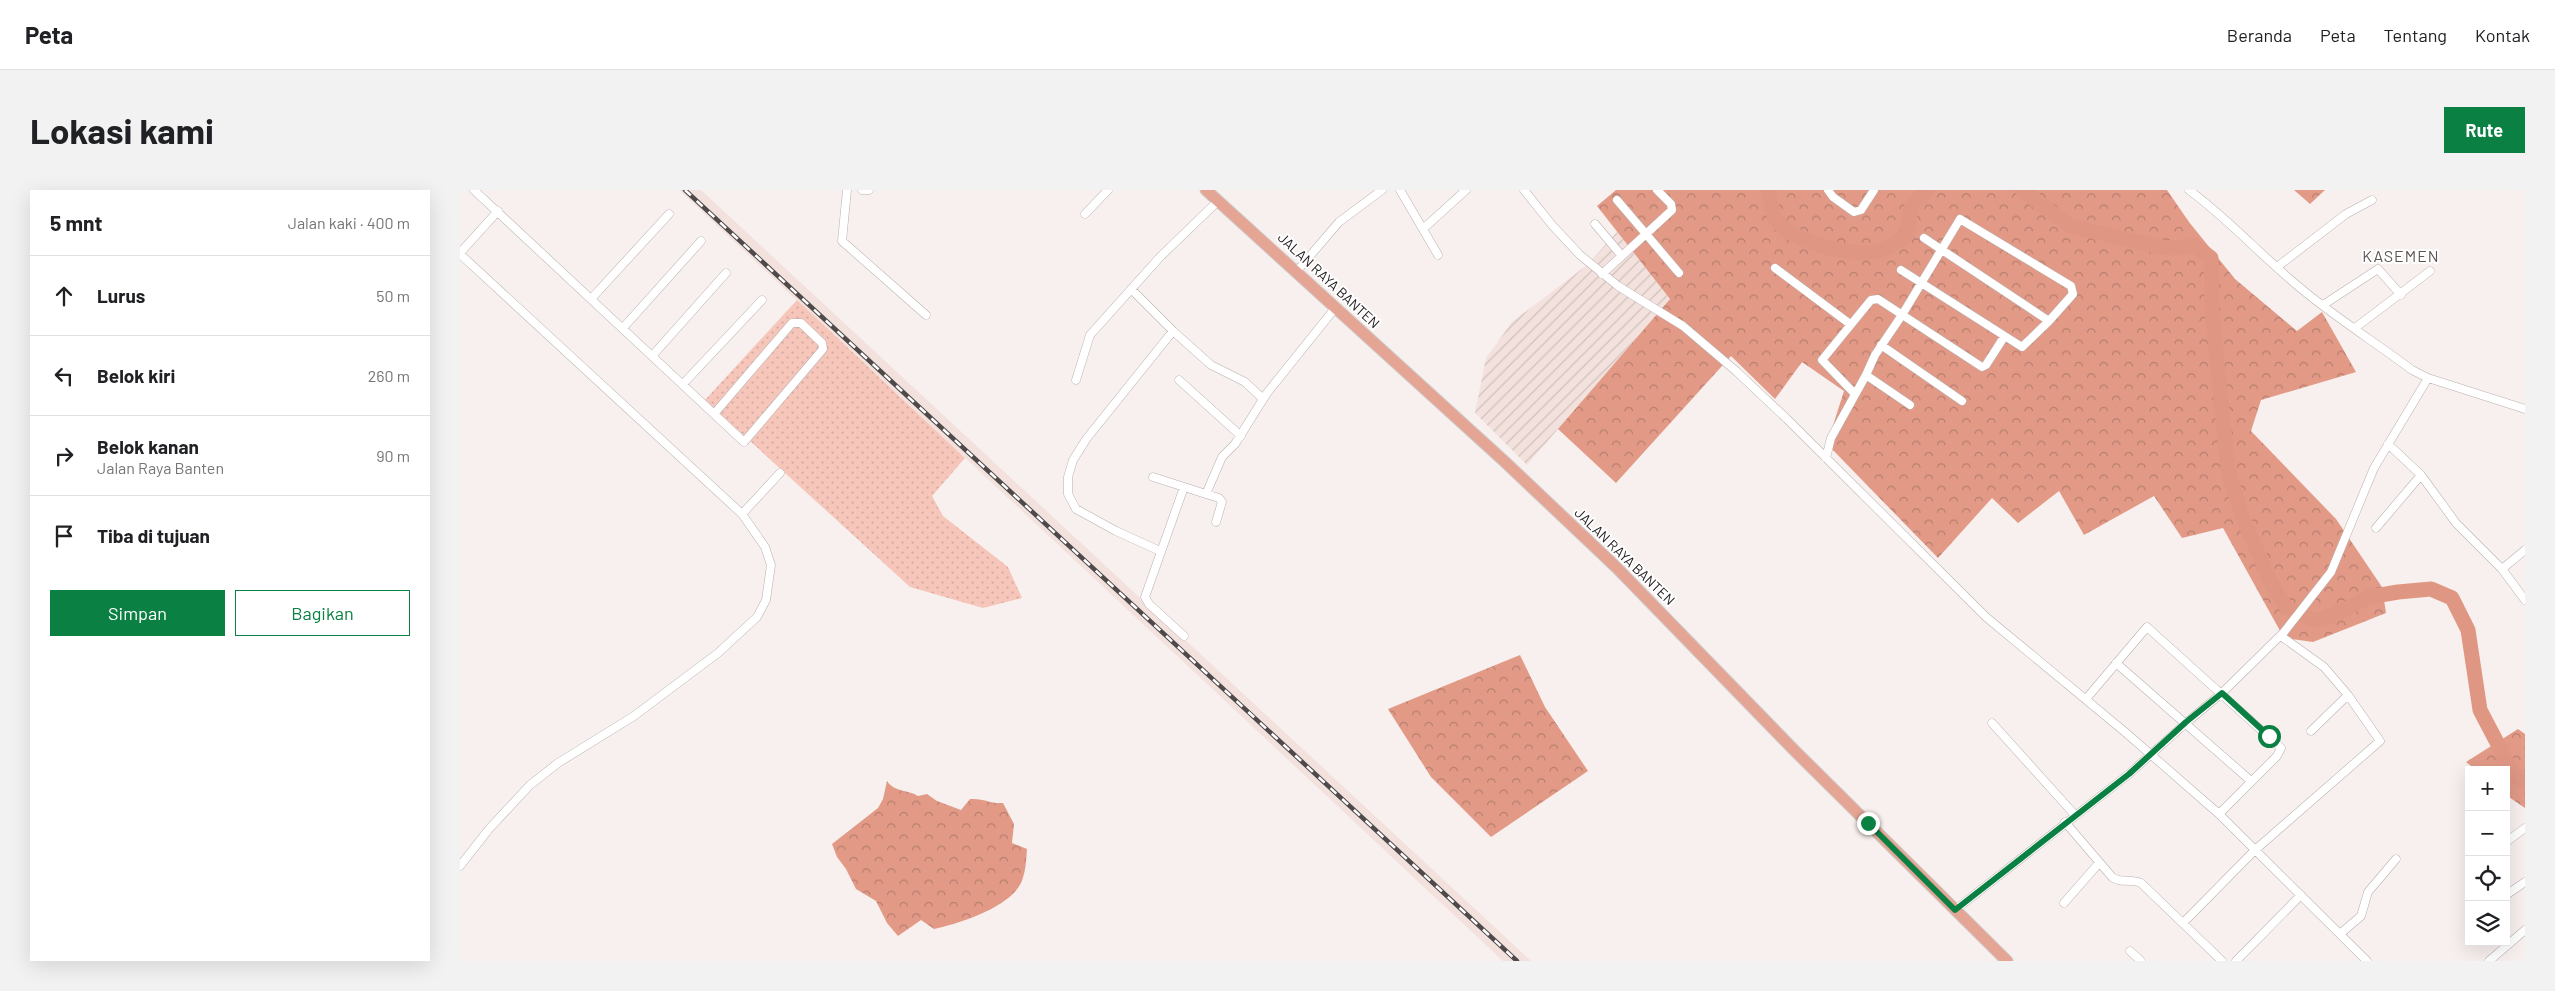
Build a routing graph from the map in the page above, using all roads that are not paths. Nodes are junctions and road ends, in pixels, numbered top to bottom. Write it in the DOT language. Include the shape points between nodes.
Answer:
graph roads {
  1 [pos="474,190"];
  2 [pos="847,190"];
  3 [pos="862,190"];
  4 [pos="869,190"];
  5 [pos="1108,190"];
  6 [pos="1206,190"];
  7 [pos="1382,190"];
  8 [pos="1400,190"];
  9 [pos="1466,190"];
  10 [pos="1524,190"];
  11 [pos="1657,190"];
  12 [pos="1828,190"];
  13 [pos="1874,190"];
  14 [pos="2189,190"];
  15 [pos="1617,200"];
  16 [pos="2372,200"];
  17 [pos="1218,201"];
  18 [pos="498,211"];
  19 [pos="668,214"];
  20 [pos="1085,214"];
  21 [pos="1595,224"];
  22 [pos="1422,229"];
  23 [pos="1646,234"];
  24 [pos="1924,238"];
  25 [pos="701,240"];
  26 [pos="1942,251"];
  27 [pos="460,254"];
  28 [pos="1438,255"];
  29 [pos="1622,256"];
  30 [pos="1775,268"];
  31 [pos="2277,268"];
  32 [pos="1297,270"];
  33 [pos="1900,270"];
  34 [pos="2430,272"];
  35 [pos="726,273"];
  36 [pos="1678,273"];
  37 [pos="1602,274"];
  38 [pos="1921,283"];
  39 [pos="1131,289"];
  40 [pos="2401,295"];
  41 [pos="591,298"];
  42 [pos="762,300"];
  43 [pos="2323,305"];
  44 [pos="1336,307"];
  45 [pos="926,315"];
  46 [pos="1902,315"];
  47 [pos="2049,321"];
  48 [pos="1850,324"];
  49 [pos="623,328"];
  50 [pos="2355,328"];
  51 [pos="1173,331"];
  52 [pos="2004,337"];
  53 [pos="1881,345"];
  54 [pos="653,355"];
  55 [pos="1866,376"];
  56 [pos="2428,378"];
  57 [pos="1076,380"];
  58 [pos="1179,380"];
  59 [pos="683,384"];
  60 [pos="1856,394"];
  61 [pos="1263,399"];
  62 [pos="1962,401"];
  63 [pos="1910,405"];
  64 [pos="2525,409"];
  65 [pos="714,414"];
  66 [pos="1241,436"];
  67 [pos="2388,444"];
  68 [pos="1826,458"];
  69 [pos="780,474"];
  70 [pos="2421,475"];
  71 [pos="1153,478"];
  72 [pos="1184,487"];
  73 [pos="1206,494"];
  74 [pos="742,514"];
  75 [pos="1216,522"];
  76 [pos="2376,528"];
  77 [pos="2525,550"];
  78 [pos="1160,551"];
  79 [pos="2502,570"];
  80 [pos="2525,600"];
  81 [pos="2283,634"];
  82 [pos="1184,636"];
  83 [pos="2116,663"];
  84 [pos="2222,693"];
  85 [pos="2348,695"];
  86 [pos="2086,699"];
  87 [pos="2186,722"];
  88 [pos="1992,723"];
  89 [pos="2311,731"];
  90 [pos="2151,755"];
  91 [pos="2251,781"];
  92 [pos="2219,814"];
  93 [pos="2075,815"];
  94 [pos="2065,822"];
  95 [pos="2525,828"];
  96 [pos="2510,839"];
  97 [pos="2255,850"];
  98 [pos="2396,859"];
  99 [pos="2098,863"];
  100 [pos="460,866"];
  101 [pos="2525,882"];
  102 [pos="2510,889"];
  103 [pos="2301,895"];
  104 [pos="2064,903"];
  105 [pos="1955,910"];
  106 [pos="2183,923"];
  107 [pos="2525,930"];
  108 [pos="2341,933"];
  109 [pos="2130,951"];
  110 [pos="2007,961"];
  111 [pos="2141,961"];
  112 [pos="2222,961"];
  113 [pos="2236,961"];
  114 [pos="2367,961"];
  115 [pos="2489,961"];
  1 -- 18 [label="street"];
  2 -- 45 [label="street" via="842,241"];
  3 -- 4 [label="street"];
  5 -- 20 [label="street"];
  6 -- 17 [label="main road, JALAN RAYA BANTEN"];
  7 -- 32 [label="street" via="1339,222"];
  8 -- 22 [label="street"];
  9 -- 22 [label="street"];
  10 -- 37 [label="street" via="1565,241"];
  11 -- 23 [label="street" via="1671,204 1672,210"];
  12 -- 13 [label="street" via="1854,212 1861,210"];
  14 -- 31 [label="street" via="2226,218"];
  15 -- 23 [label="street"];
  16 -- 31 [label="street" via="2346,214"];
  17 -- 32 [label="main road, JALAN RAYA BANTEN"];
  17 -- 39 [label="street"];
  18 -- 27 [label="street"];
  18 -- 41 [label="street"];
  19 -- 41 [label="street"];
  21 -- 29 [label="street"];
  22 -- 28 [label="street"];
  23 -- 29 [label="street"];
  23 -- 36 [label="street"];
  24 -- 26 [label="street"];
  25 -- 49 [label="street"];
  26 -- 38 [label="street"];
  26 -- 47 [label="street"];
  26 -- 47 [label="street" via="1962,219 2067,284 2073,294"];
  27 -- 74 [label="street"];
  29 -- 37 [label="street"];
  30 -- 48 [label="street"];
  31 -- 43 [label="street"];
  32 -- 44 [label="main road, JALAN RAYA BANTEN"];
  33 -- 38 [label="street"];
  34 -- 40 [label="street"];
  35 -- 54 [label="street"];
  37 -- 68 [label="street" via="1684,326"];
  38 -- 46 [label="street"];
  38 -- 52 [label="street"];
  39 -- 51 [label="street"];
  39 -- 57 [label="street" via="1090,335"];
  40 -- 43 [label="street" via="2378,269"];
  40 -- 50 [label="street"];
  41 -- 49 [label="street"];
  42 -- 59 [label="street"];
  43 -- 50 [label="street"];
  44 -- 61 [label="street"];
  44 -- 105 [label="main road, JALAN RAYA BANTEN" via="1616,567"];
  46 -- 48 [label="street" via="1874,299"];
  46 -- 52 [label="street" via="1982,367"];
  46 -- 53 [label="street"];
  47 -- 52 [label="street" via="2024,347"];
  48 -- 60 [label="street" via="1822,361"];
  49 -- 54 [label="street"];
  50 -- 56 [label="street"];
  51 -- 61 [label="street" via="1211,365 1245,382"];
  51 -- 78 [label="street" via="1087,438 1073,460 1068,476 1068,494 1076,509"];
  53 -- 55 [label="street"];
  53 -- 62 [label="street"];
  54 -- 59 [label="street"];
  55 -- 60 [label="street"];
  55 -- 63 [label="street"];
  56 -- 64 [label="street"];
  56 -- 67 [label="street"];
  58 -- 66 [label="street"];
  59 -- 65 [label="street"];
  60 -- 68 [label="street" via="1830,438"];
  61 -- 66 [label="street"];
  65 -- 65 [label="street" via="744,442 825,347 801,323 792,323"];
  66 -- 73 [label="street" via="1222,456"];
  67 -- 70 [label="street"];
  67 -- 81 [label="street" via="2374,468 2331,572"];
  68 -- 86 [label="street" via="1986,618"];
  69 -- 74 [label="street"];
  70 -- 76 [label="street"];
  70 -- 79 [label="street" via="2456,523"];
  71 -- 72 [label="street"];
  72 -- 73 [label="street"];
  72 -- 78 [label="street"];
  73 -- 75 [label="street" via="1222,502"];
  74 -- 100 [label="street" via="765,547 771,565 766,600 757,617 718,653 634,716 558,763 530,785"];
  77 -- 79 [label="street"];
  78 -- 82 [label="street" via="1145,597"];
  79 -- 80 [label="street"];
  81 -- 84 [label="street"];
  81 -- 85 [label="street" via="2324,667"];
  83 -- 84 [label="street" via="2147,627"];
  83 -- 86 [label="street"];
  83 -- 87 [label="street"];
  84 -- 87 [label="street"];
  84 -- 91 [label="street" via="2280,748 2277,756"];
  85 -- 89 [label="street"];
  85 -- 97 [label="street" via="2379,744"];
  86 -- 90 [label="street"];
  87 -- 90 [label="street"];
  87 -- 91 [label="street"];
  88 -- 93 [label="street"];
  90 -- 92 [label="street"];
  90 -- 93 [label="street"];
  91 -- 92 [label="street"];
  92 -- 97 [label="street"];
  93 -- 94 [label="street"];
  94 -- 99 [label="street"];
  94 -- 105 [label="street"];
  95 -- 96 [label="street"];
  97 -- 103 [label="street"];
  97 -- 106 [label="street"];
  98 -- 108 [label="street" via="2368,892 2361,916"];
  99 -- 104 [label="street"];
  99 -- 106 [label="street" via="2117,881 2141,883"];
  101 -- 102 [label="street"];
  103 -- 108 [label="street"];
  103 -- 113 [label="street"];
  105 -- 110 [label="main road, JALAN RAYA BANTEN"];
  106 -- 112 [label="street"];
  107 -- 115 [label="street"];
  108 -- 114 [label="street"];
  109 -- 111 [label="street"];
}
